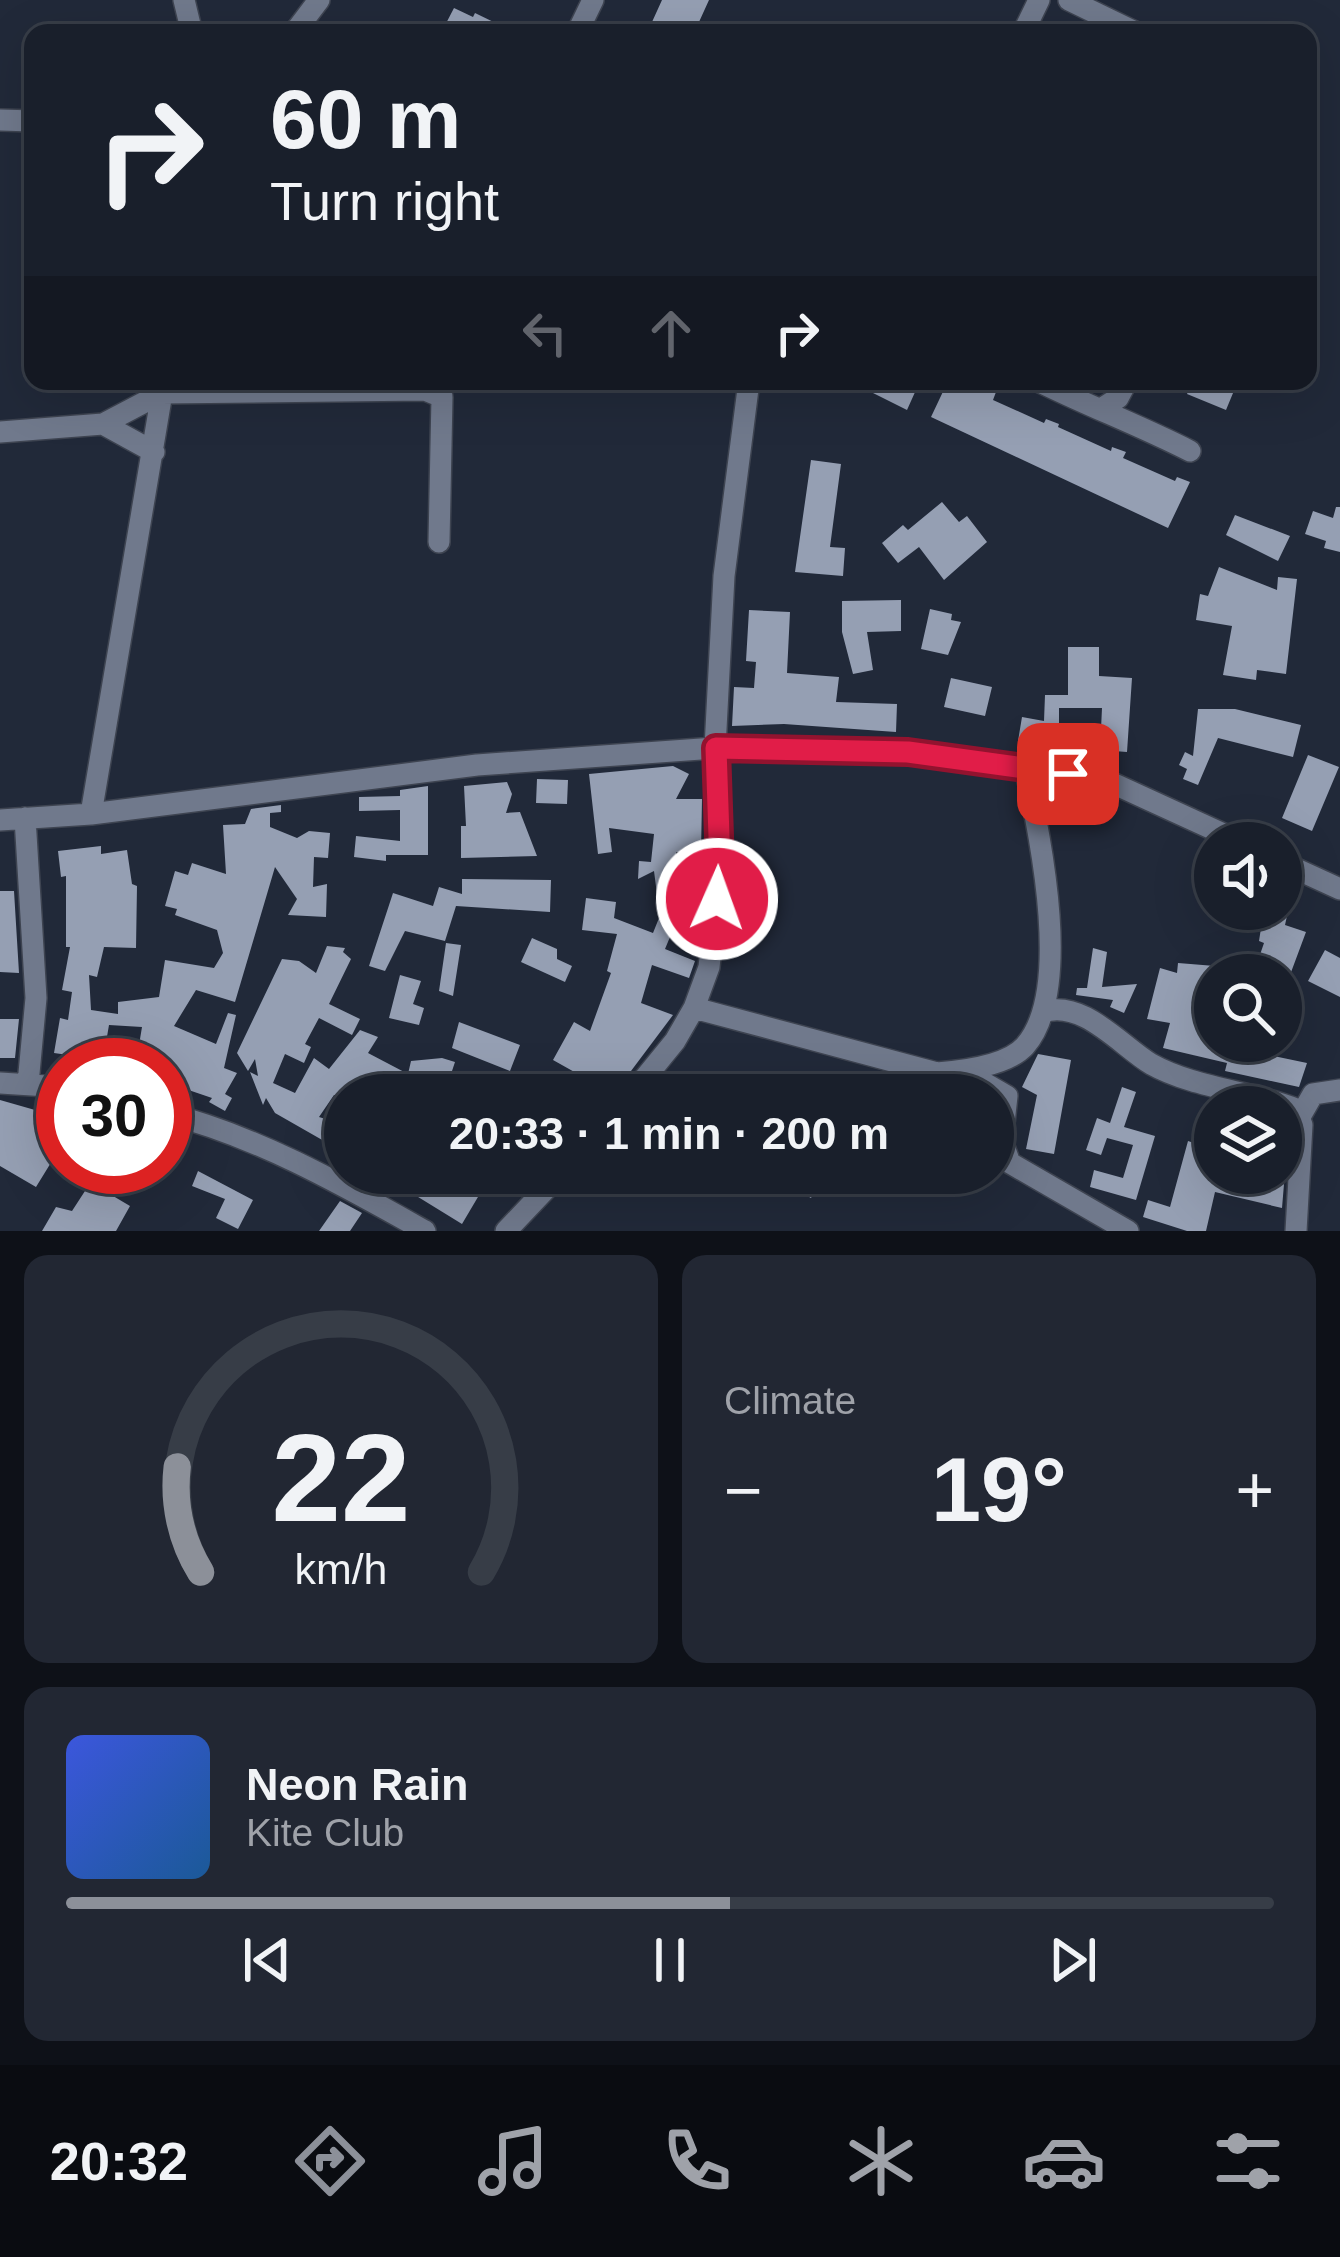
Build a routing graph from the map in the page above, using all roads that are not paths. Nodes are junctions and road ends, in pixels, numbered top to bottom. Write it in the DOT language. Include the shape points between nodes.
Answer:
graph roads {
  1 [pos="319,0"];
  2 [pos="1069,0"];
  3 [pos="301,24"];
  4 [pos="1118,24"];
  5 [pos="158,390"];
  6 [pos="163,390"];
  7 [pos="412,390"];
  8 [pos="748,390"];
  9 [pos="1056,390"];
  10 [pos="1122,390"];
  11 [pos="1104,407"];
  12 [pos="103,424"];
  13 [pos="0,432"];
  14 [pos="1190,451"];
  15 [pos="154,452"];
  16 [pos="439,542"];
  17 [pos="716,748"];
  18 [pos="1025,766"];
  19 [pos="91,814"];
  20 [pos="25,818"];
  21 [pos="0,820"];
  22 [pos="1197,822"];
  23 [pos="1302,872"];
  24 [pos="1340,889"];
  25 [pos="694,1008"];
  26 [pos="1043,1012"];
  27 [pos="964,1071"];
  28 [pos="649,1074"];
  29 [pos="0,1083"];
  30 [pos="28,1084"];
  31 [pos="36,1085"];
  32 [pos="1221,1086"];
  33 [pos="1340,1090"];
  34 [pos="1302,1113"];
  35 [pos="192,1119"];
  36 [pos="541,1194"];
  37 [pos="1298,1194"];
  38 [pos="425,1231"];
  39 [pos="506,1231"];
  40 [pos="1128,1231"];
  41 [pos="1296,1231"];
  1 -- 3 [label="street"];
  2 -- 4 [label="street"];
  5 -- 12 [label="street"];
  6 -- 15 [label="street"];
  7 -- 16 [label="street" via="442,397"];
  8 -- 17 [label="street" via="724,576"];
  9 -- 11 [label="street"];
  10 -- 11 [label="street"];
  11 -- 14 [label="street"];
  12 -- 13 [label="street"];
  12 -- 15 [label="street"];
  15 -- 19 [label="street"];
  17 -- 18 [label="street" via="908,752"];
  17 -- 19 [label="street" via="477,765"];
  17 -- 25 [label="street" via="720,866 709,967"];
  18 -- 22 [label="street" via="1110,782"];
  18 -- 26 [label="street" via="1049,883"];
  19 -- 20 [label="street"];
  20 -- 21 [label="street"];
  20 -- 30 [label="street" via="36,998"];
  23 -- 24 [label="street"];
  25 -- 27 [label="street" via="920,1069"];
  25 -- 28 [label="street"];
  26 -- 27 [label="street" via="1018,1053"];
  26 -- 32 [label="street" via="1086,1019 1158,1067"];
  27 -- 40 [label="street" via="1007,1096 1003,1142 1010,1163"];
  29 -- 30 [label="street"];
  30 -- 31 [label="street"];
  33 -- 34 [label="street" via="1313,1094"];
  35 -- 38 [label="street" via="333,1180"];
  36 -- 39 [label="street"];
  37 -- 41 [label="street"];
}
